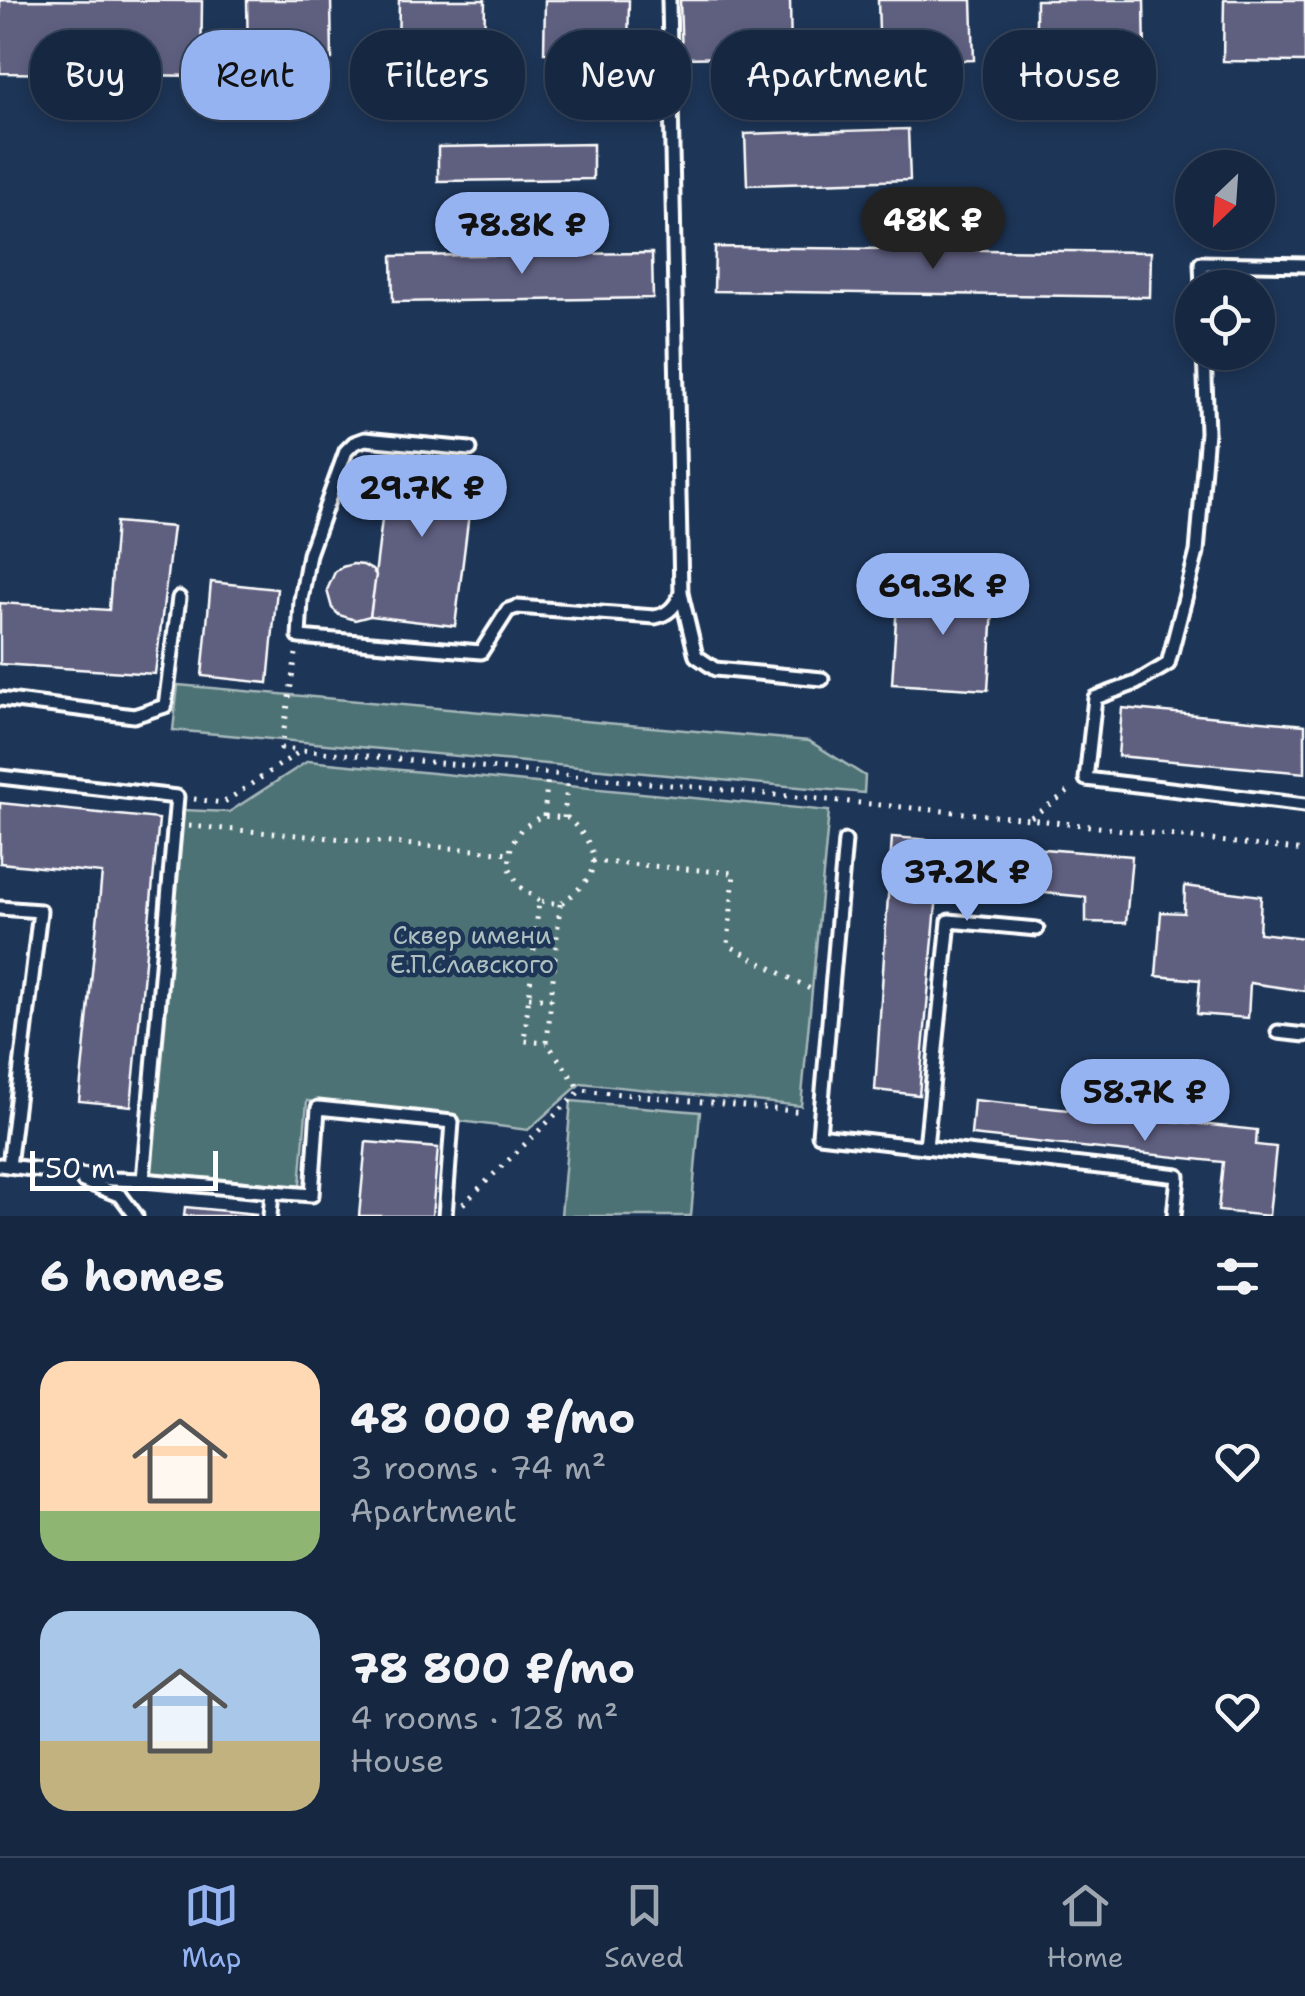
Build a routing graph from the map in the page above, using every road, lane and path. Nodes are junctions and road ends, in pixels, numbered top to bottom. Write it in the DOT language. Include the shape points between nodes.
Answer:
graph roads {
  1 [pos="669,0"];
  2 [pos="1305,265"];
  3 [pos="1201,270"];
  4 [pos="1205,370"];
  5 [pos="470,450"];
  6 [pos="680,594"];
  7 [pos="178,598"];
  8 [pos="299,637"];
  9 [pos="822,679"];
  10 [pos="0,700"];
  11 [pos="302,750"];
  12 [pos="548,773"];
  13 [pos="568,775"];
  14 [pos="0,777"];
  15 [pos="1086,780"];
  16 [pos="177,797"];
  17 [pos="1305,804"];
  18 [pos="544,816"];
  19 [pos="564,818"];
  20 [pos="1029,819"];
  21 [pos="174,824"];
  22 [pos="845,842"];
  23 [pos="1305,851"];
  24 [pos="510,853"];
  25 [pos="592,861"];
  26 [pos="539,902"];
  27 [pos="560,904"];
  28 [pos="0,908"];
  29 [pos="1036,929"];
  30 [pos="536,931"];
  31 [pos="557,934"];
  32 [pos="532,962"];
  33 [pos="554,963"];
  34 [pos="529,997"];
  35 [pos="552,999"];
  36 [pos="832,1000"];
  37 [pos="1278,1032"];
  38 [pos="1305,1036"];
  39 [pos="547,1044"];
  40 [pos="581,1090"];
  41 [pos="822,1114"];
  42 [pos="926,1147"];
  43 [pos="5,1166"];
  44 [pos="67,1174"];
  45 [pos="143,1180"];
  46 [pos="272,1192"];
  47 [pos="463,1203"];
  48 [pos="136,1216"];
  49 [pos="270,1216"];
  50 [pos="446,1216"];
  51 [pos="1174,1216"];
  1 -- 6 [label="lane"];
  2 -- 3 [label="lane" via="1201,263"];
  4 -- 15 [label="lane" via="1198,552 1168,664 1095,698"];
  5 -- 8 [label="lane" via="365,439 346,451 310,554"];
  6 -- 8 [label="lane" via="671,610 656,617 517,607 508,610 480,652"];
  6 -- 9 [label="lane" via="696,656 704,663"];
  7 -- 10 [label="lane" via="165,706 134,716"];
  8 -- 11 [label="path" via="281,748"];
  11 -- 12 [label="path"];
  11 -- 16 [label="path" via="223,803"];
  12 -- 13 [label="path"];
  12 -- 18 [label="path"];
  13 -- 19 [label="path"];
  13 -- 20 [label="path"];
  14 -- 16 [label="lane"];
  15 -- 17 [label="lane"];
  15 -- 20 [label="path"];
  16 -- 21 [label="lane"];
  18 -- 19 [label="path"];
  18 -- 24 [label="path" via="521,829"];
  19 -- 25 [label="path" via="584,834"];
  20 -- 23 [label="path"];
  21 -- 24 [label="path"];
  21 -- 45 [label="lane"];
  22 -- 36 [label="lane"];
  24 -- 26 [label="path" via="519,886"];
  25 -- 27 [label="path" via="591,875"];
  25 -- 36 [label="path" via="734,873 728,946"];
  26 -- 27 [label="path"];
  26 -- 30 [label="path"];
  27 -- 31 [label="path"];
  28 -- 43 [label="lane" via="40,911"];
  29 -- 42 [label="lane" via="949,920"];
  30 -- 31 [label="path"];
  30 -- 32 [label="path"];
  31 -- 33 [label="path"];
  32 -- 33 [label="path"];
  32 -- 34 [label="path"];
  33 -- 35 [label="path"];
  34 -- 35 [label="path"];
  34 -- 39 [label="path" via="524,1041"];
  35 -- 39 [label="path"];
  36 -- 41 [label="lane"];
  37 -- 38 [label="lane"];
  39 -- 40 [label="path"];
  40 -- 41 [label="path"];
  40 -- 47 [label="path"];
  41 -- 42 [label="lane" via="819,1135"];
  42 -- 51 [label="lane" via="1178,1176"];
  43 -- 44 [label="lane"];
  44 -- 45 [label="lane"];
  44 -- 48 [label="lane" via="121,1196"];
  45 -- 46 [label="lane"];
  46 -- 49 [label="lane"];
  46 -- 50 [label="lane" via="312,1195 318,1108 452,1122"];
}
